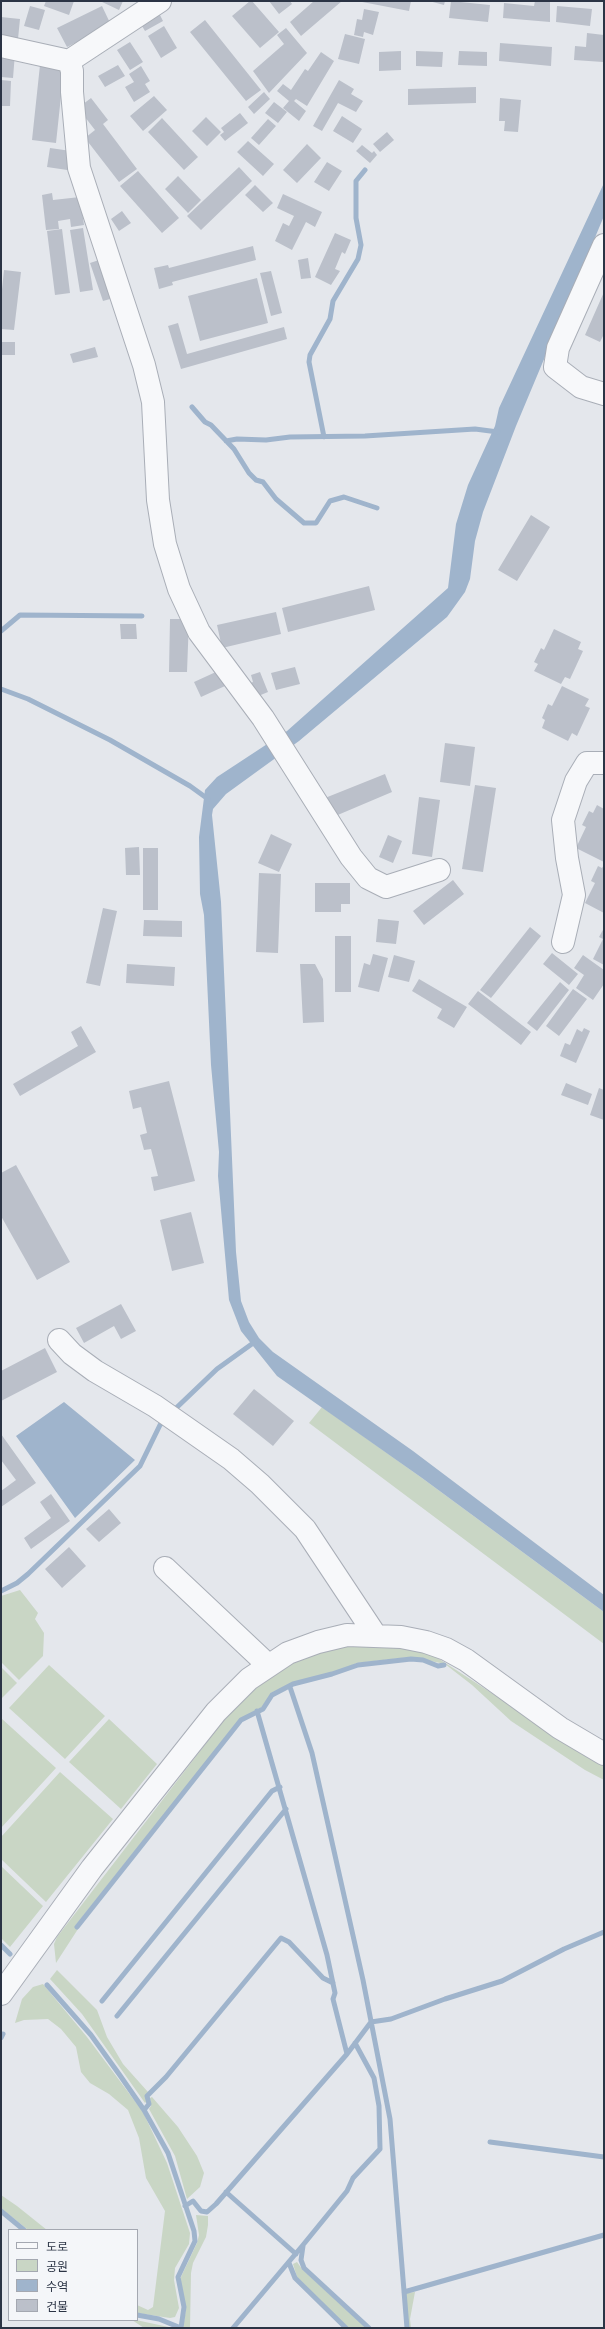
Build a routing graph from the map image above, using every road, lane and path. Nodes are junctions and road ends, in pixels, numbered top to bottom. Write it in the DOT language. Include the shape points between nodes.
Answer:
graph roads {
  1 [pos="160,1"];
  2 [pos="1,46"];
  3 [pos="69,61"];
  4 [pos="604,246"];
  5 [pos="604,394"];
  6 [pos="604,763"];
  7 [pos="439,870"];
  8 [pos="563,942"];
  9 [pos="60,1340"];
  10 [pos="165,1568"];
  11 [pos="376,1636"];
  12 [pos="268,1665"];
  13 [pos="604,1754"];
  14 [pos="1,1994"];
  1 -- 3 [label="street"];
  2 -- 3 [label="street"];
  3 -- 7 [label="street" via="72,71 79,168 144,365 153,402 158,500 165,544 178,589 199,632 263,718 351,857 368,878 386,887"];
  4 -- 5 [label="street" via="558,348 555,367 581,387"];
  6 -- 8 [label="street" via="587,763 576,782 563,820 574,895"];
  9 -- 11 [label="street" via="72,1354 95,1371 155,1406 232,1459 260,1484 305,1529"];
  10 -- 12 [label="street"];
  11 -- 12 [label="street" via="347,1635 318,1642 288,1653"];
  11 -- 13 [label="street" via="401,1637 446,1649 466,1660 560,1728"];
  12 -- 14 [label="street" via="249,1679 216,1712 92,1868"];
}
